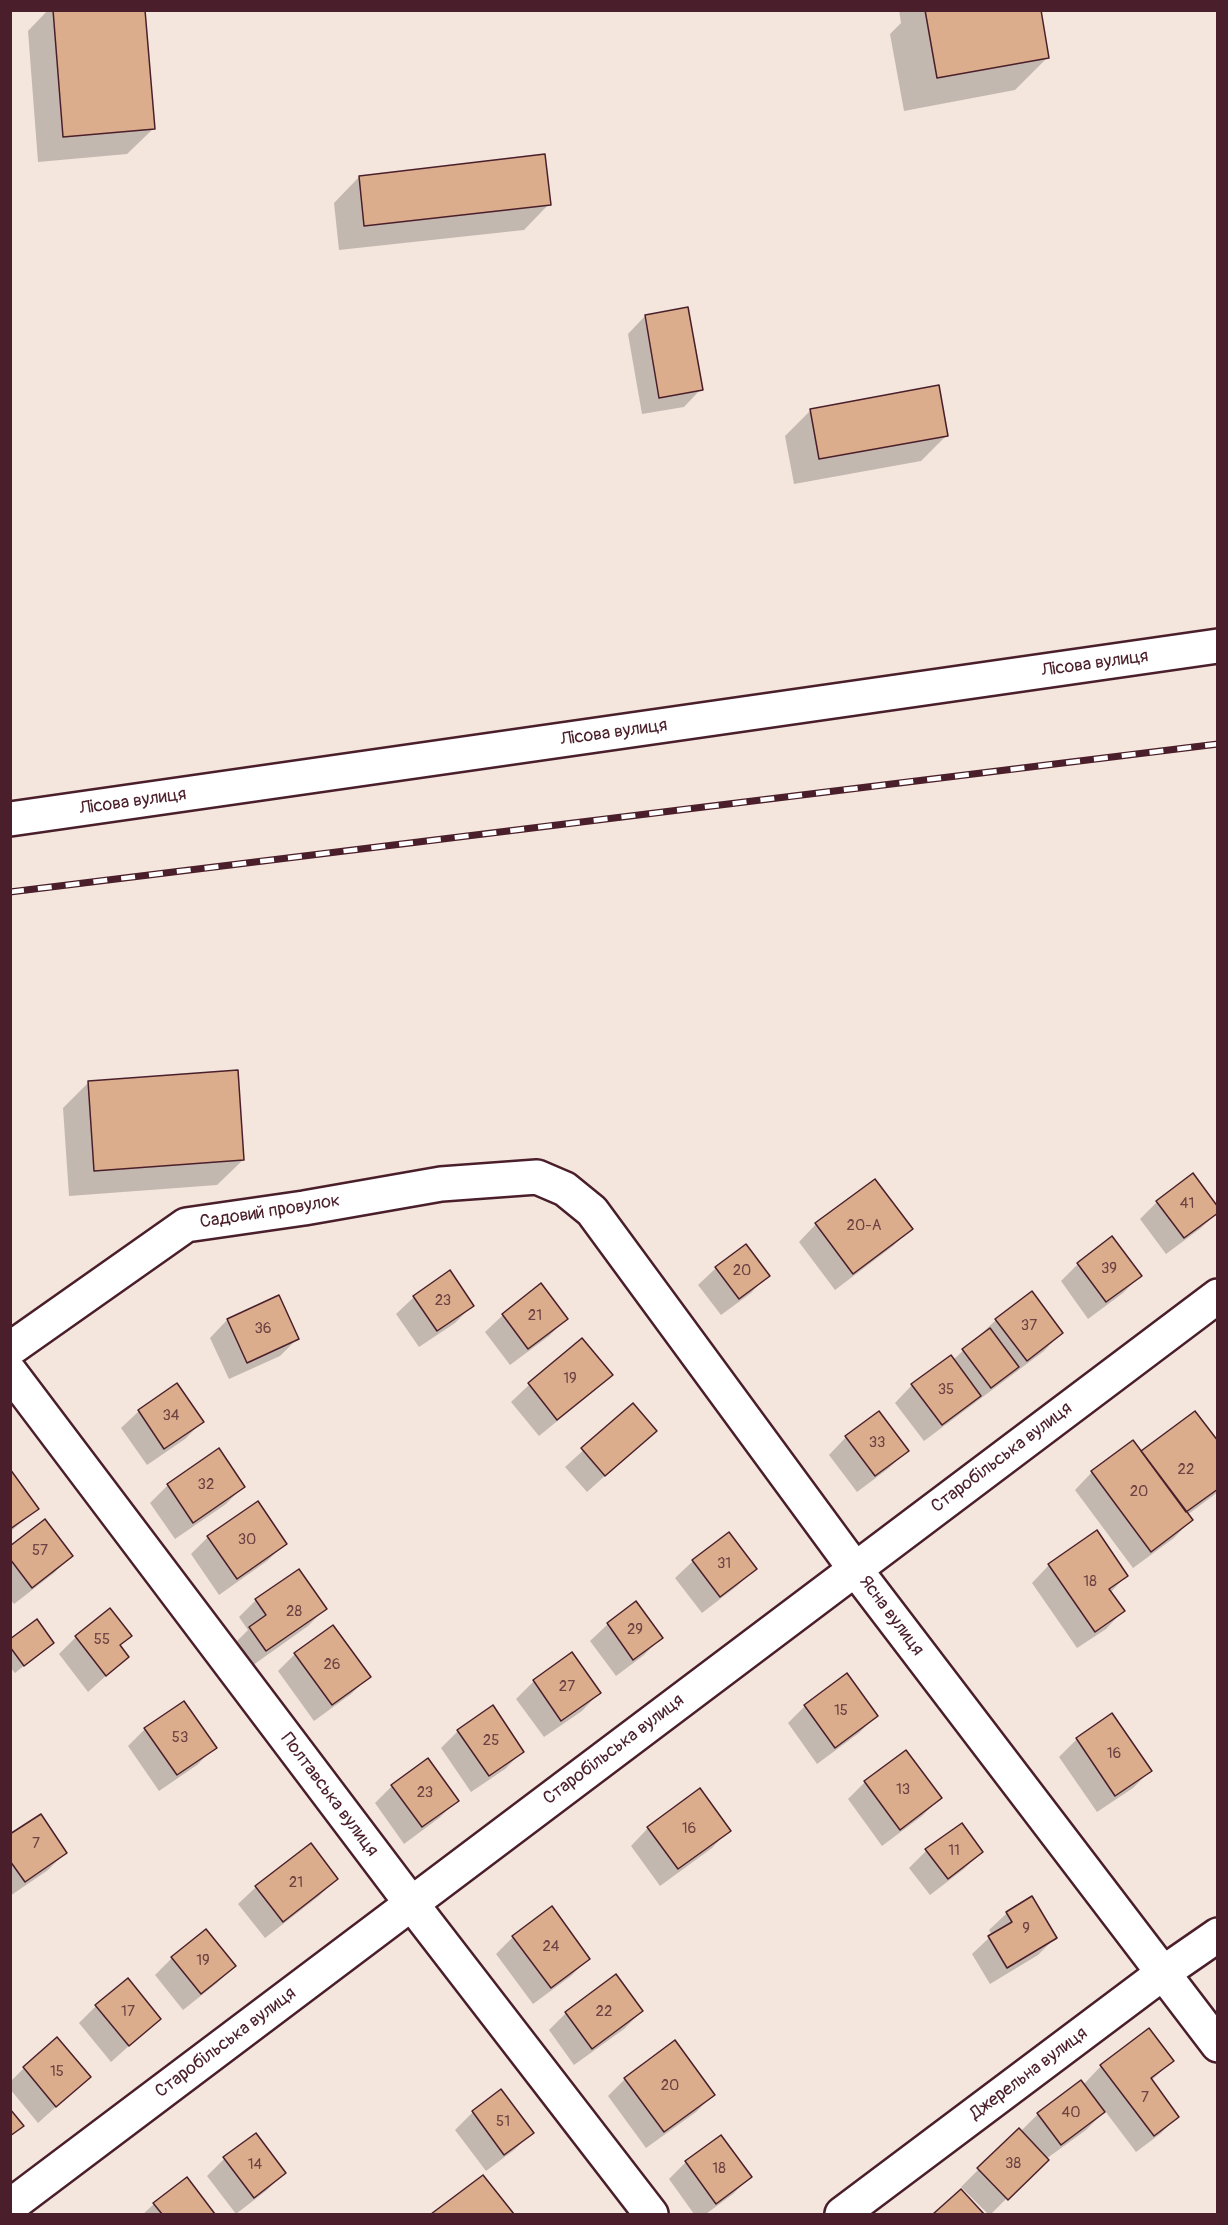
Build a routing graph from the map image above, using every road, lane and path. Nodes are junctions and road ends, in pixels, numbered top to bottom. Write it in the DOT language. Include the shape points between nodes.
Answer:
graph roads {
  1 [pos="1218,646"];
  2 [pos="10,819"];
  3 [pos="566,1189"];
  4 [pos="1218,1296"];
  5 [pos="10,1349"];
  6 [pos="10,1372"];
  7 [pos="855,1569"];
  8 [pos="411,1903"];
  9 [pos="1218,1935"];
  10 [pos="1163,1973"];
  11 [pos="1218,2045"];
  12 [pos="10,2206"];
  13 [pos="651,2214"];
  14 [pos="842,2214"];
  1 -- 2 [label="street, Лісова вулиця"];
  3 -- 5 [label="street, Садовий провулок" via="537,1177 441,1184 186,1225"];
  3 -- 7 [label="street, Ясна вулиця" via="592,1211"];
  4 -- 7 [label="street, Старобільська вулиця"];
  6 -- 8 [label="street, Полтавська вулиця"];
  7 -- 8 [label="street, Старобільська вулиця"];
  7 -- 10 [label="street, Ясна вулиця"];
  8 -- 12 [label="street, Старобільська вулиця"];
  8 -- 13 [label="street, Полтавська вулиця"];
  9 -- 10 [label="street, Джерельна вулиця"];
  10 -- 11 [label="street, Ясна вулиця"];
  10 -- 14 [label="street, Джерельна вулиця"];
}
